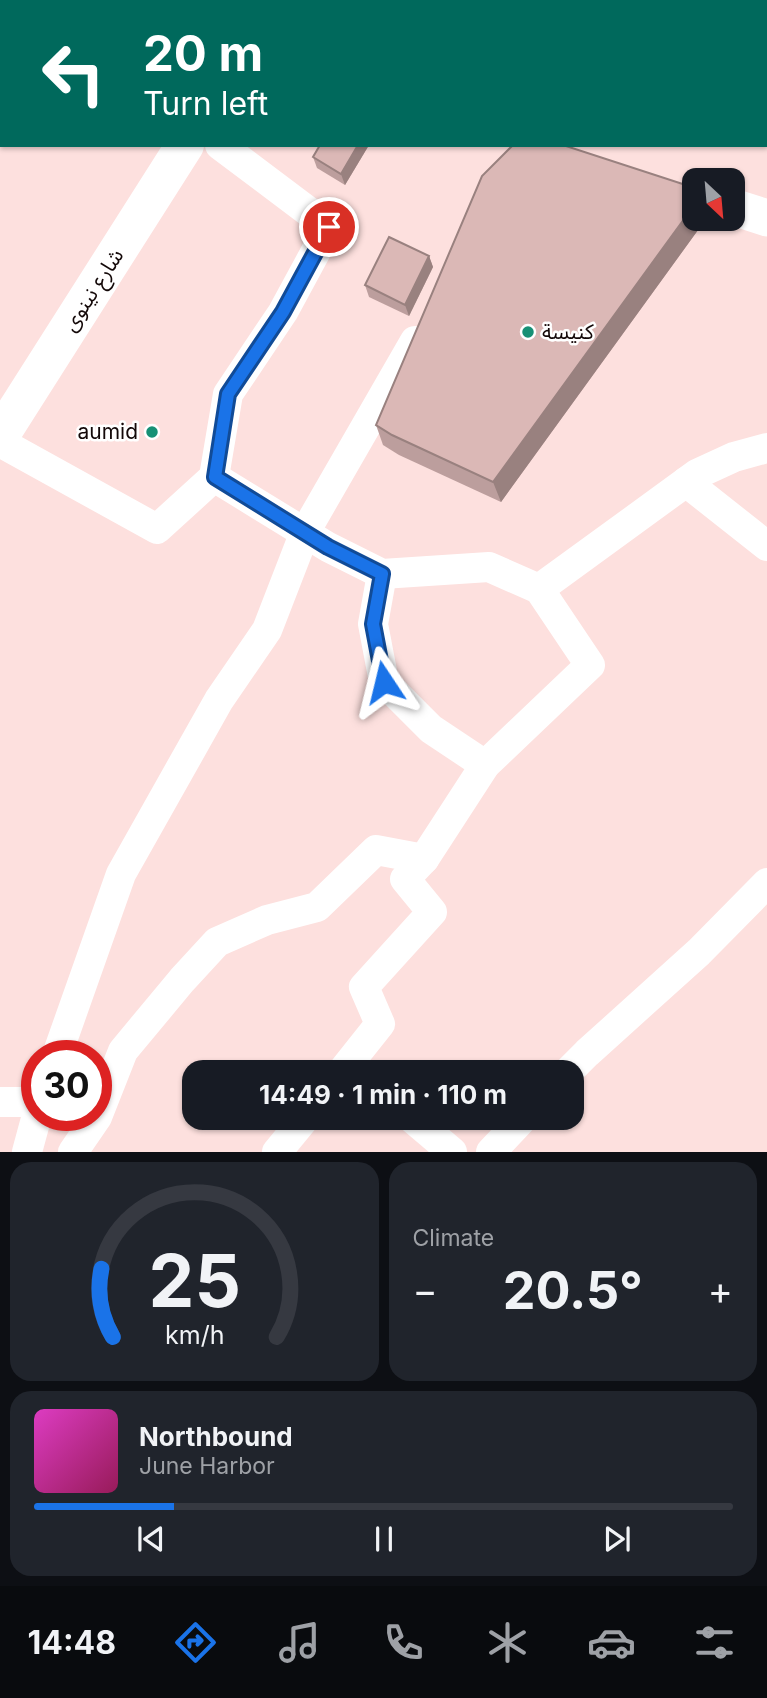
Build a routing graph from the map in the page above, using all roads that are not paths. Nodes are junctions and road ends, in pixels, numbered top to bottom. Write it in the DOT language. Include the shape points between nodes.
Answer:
graph roads {
  1 [pos="184,147"];
  2 [pos="223,147"];
  3 [pos="746,211"];
  4 [pos="767,218"];
  5 [pos="427,318"];
  6 [pos="0,436"];
  7 [pos="0,442"];
  8 [pos="767,448"];
  9 [pos="215,477"];
  10 [pos="686,482"];
  11 [pos="305,532"];
  12 [pos="767,546"];
  13 [pos="382,574"];
  14 [pos="539,589"];
  15 [pos="485,765"];
  16 [pos="424,859"];
  17 [pos="767,883"];
  18 [pos="62,1040"];
  19 [pos="356,1060"];
  20 [pos="580,1060"];
  21 [pos="0,1102"];
  22 [pos="21,1102"];
  23 [pos="295,1130"];
  24 [pos="426,1130"];
  25 [pos="512,1130"];
  26 [pos="33,1131"];
  27 [pos="27,1152"];
  28 [pos="73,1152"];
  29 [pos="277,1152"];
  30 [pos="452,1152"];
  31 [pos="491,1152"];
  1 -- 6 [label="main road, شارع نينوى"];
  2 -- 9 [label="street" via="329,227 283,312 228,394"];
  3 -- 4 [label="street"];
  5 -- 11 [label="street"];
  7 -- 9 [label="street" via="157,529"];
  8 -- 10 [label="street" via="734,457"];
  9 -- 11 [label="street"];
  10 -- 12 [label="street"];
  10 -- 14 [label="street"];
  11 -- 13 [label="street"];
  11 -- 18 [label="street" via="267,630 219,700 121,874"];
  13 -- 14 [label="street" via="489,567"];
  13 -- 15 [label="street" via="373,624 384,682 430,729"];
  14 -- 15 [label="street" via="590,665"];
  15 -- 16 [label="street"];
  16 -- 19 [label="street" via="405,879 432,912 364,987 380,1024"];
  16 -- 28 [label="street" via="376,850 317,907 267,920 217,942 123,1051 97,1117"];
  17 -- 20 [label="street"];
  21 -- 22 [label="street"];
  23 -- 29 [label="street"];
  24 -- 30 [label="street"];
  25 -- 31 [label="street"];
  26 -- 27 [label="street"];
}
